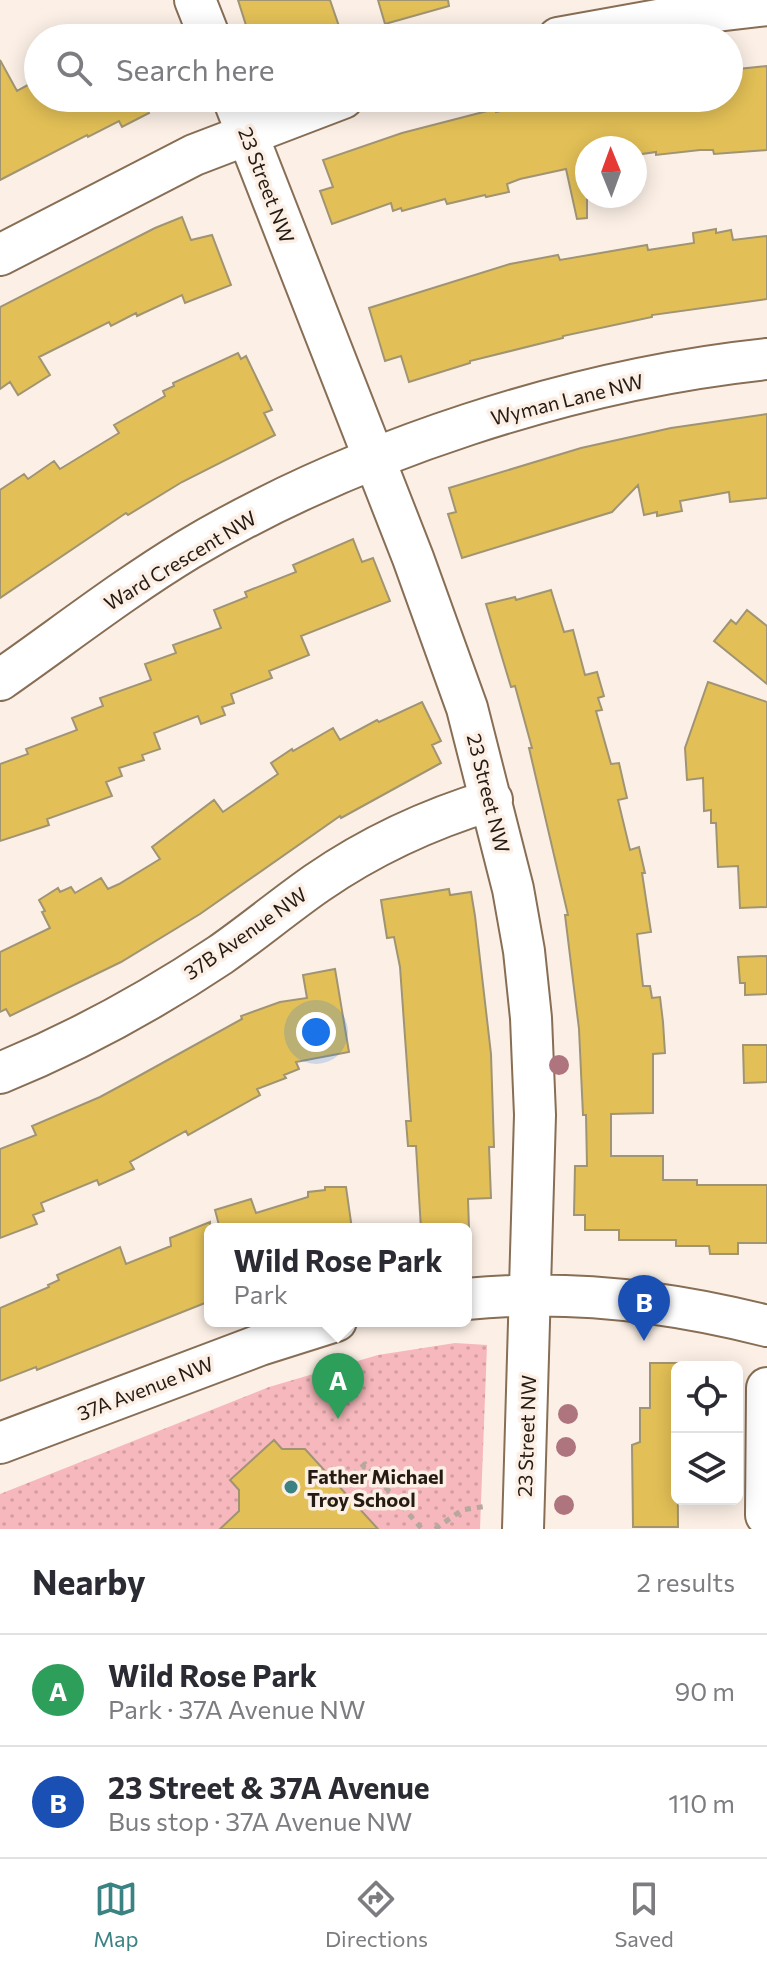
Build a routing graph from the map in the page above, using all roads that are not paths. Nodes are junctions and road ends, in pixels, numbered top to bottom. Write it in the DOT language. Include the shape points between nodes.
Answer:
graph roads {
  1 [pos="195,0"];
  2 [pos="767,5"];
  3 [pos="204,24"];
  4 [pos="636,24"];
  5 [pos="263,112"];
  6 [pos="240,116"];
  7 [pos="0,255"];
  8 [pos="767,359"];
  9 [pos="373,461"];
  10 [pos="0,680"];
  11 [pos="492,800"];
  12 [pos="0,1073"];
  13 [pos="531,1298"];
  14 [pos="472,1299"];
  15 [pos="767,1326"];
  16 [pos="317,1327"];
  17 [pos="767,1388"];
  18 [pos="0,1443"];
  19 [pos="766,1515"];
  20 [pos="523,1529"];
  1 -- 3 [label="street"];
  2 -- 4 [label="street"];
  5 -- 6 [label="street"];
  6 -- 7 [label="street" via="194,155"];
  6 -- 9 [label="street, 23 Street NW"];
  8 -- 9 [label="street, Wyman Lane NW" via="540,403"];
  9 -- 10 [label="street, Ward Crescent NW" via="278,502 190,549"];
  9 -- 11 [label="street, 23 Street NW" via="467,708"];
  11 -- 12 [label="street, 37B Avenue NW" via="417,825 367,851 173,984 58,1048"];
  11 -- 13 [label="street, 23 Street NW" via="515,905 531,1018"];
  13 -- 14 [label="street"];
  13 -- 15 [label="street" via="623,1299"];
  13 -- 20 [label="street, 23 Street NW"];
  16 -- 18 [label="street, 37A Avenue NW"];
  17 -- 19 [label="street"];
}
